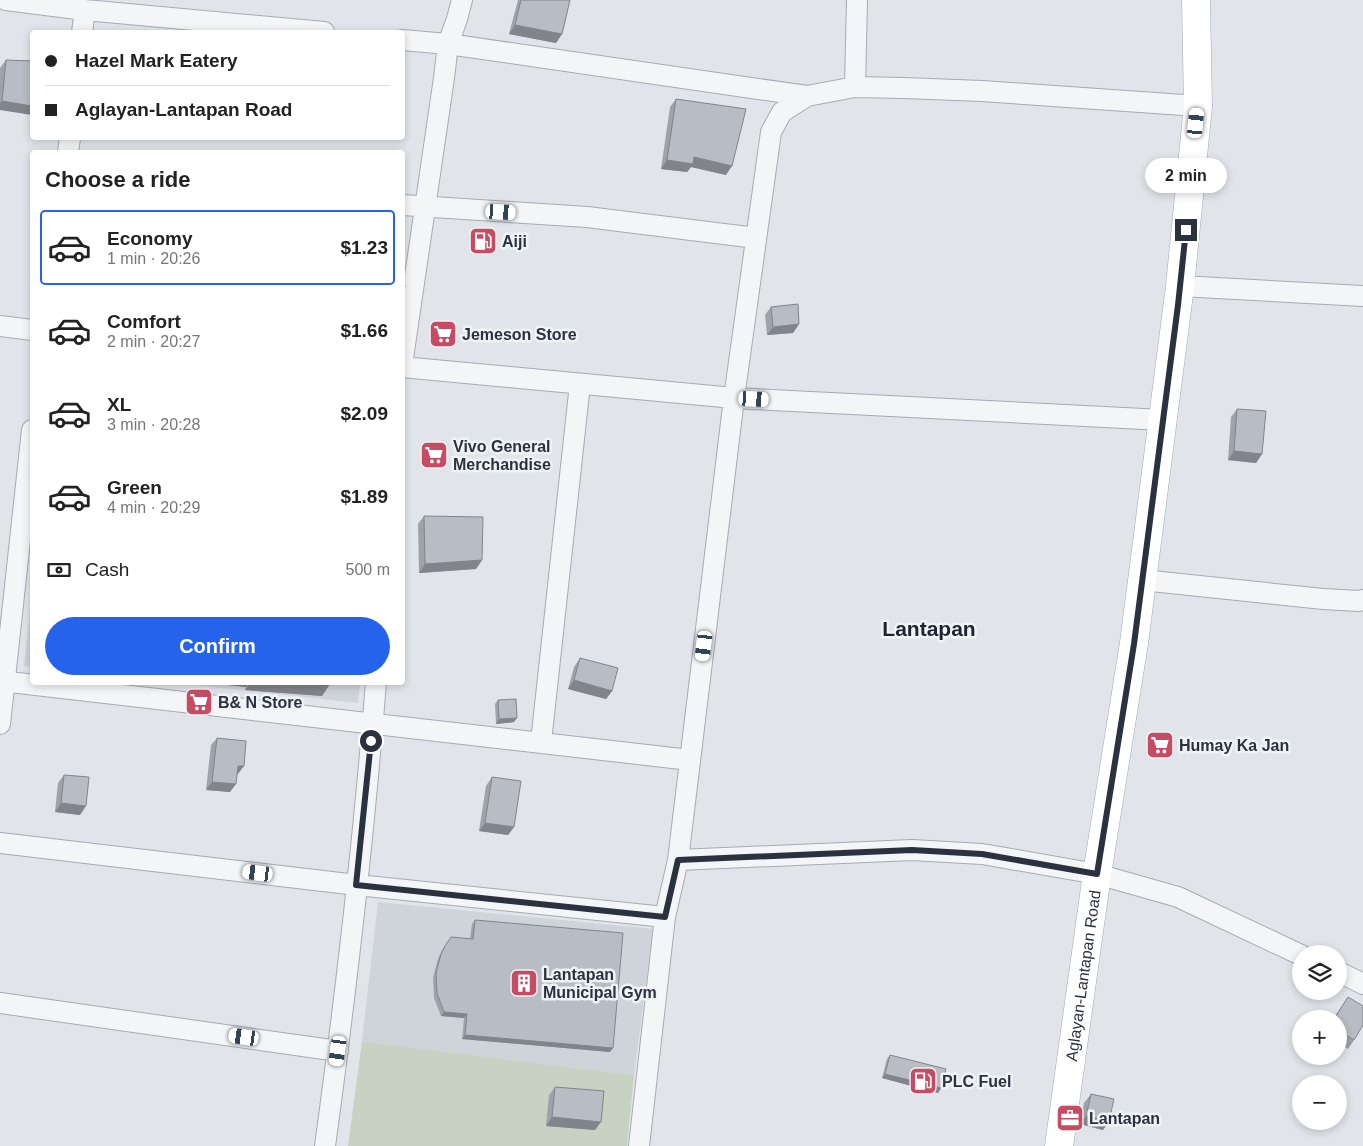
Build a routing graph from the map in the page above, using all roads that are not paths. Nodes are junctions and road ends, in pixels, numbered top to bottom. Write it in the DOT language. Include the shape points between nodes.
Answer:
graph roads {
  1 [pos="6,0"];
  2 [pos="462,0"];
  3 [pos="857,0"];
  4 [pos="1196,0"];
  5 [pos="85,10"];
  6 [pos="82,30"];
  7 [pos="302,30"];
  8 [pos="405,40"];
  9 [pos="448,44"];
  10 [pos="855,88"];
  11 [pos="807,96"];
  12 [pos="1198,106"];
  13 [pos="405,205"];
  14 [pos="425,208"];
  15 [pos="756,238"];
  16 [pos="1180,286"];
  17 [pos="1363,296"];
  18 [pos="0,326"];
  19 [pos="30,330"];
  20 [pos="405,345"];
  21 [pos="405,366"];
  22 [pos="580,384"];
  23 [pos="734,398"];
  24 [pos="1163,420"];
  25 [pos="30,447"];
  26 [pos="1142,580"];
  27 [pos="1363,600"];
  28 [pos="2,681"];
  29 [pos="30,684"];
  30 [pos="37,685"];
  31 [pos="376,685"];
  32 [pos="373,723"];
  33 [pos="0,724"];
  34 [pos="541,742"];
  35 [pos="690,760"];
  36 [pos="0,843"];
  37 [pos="678,860"];
  38 [pos="1097,874"];
  39 [pos="356,885"];
  40 [pos="665,917"];
  41 [pos="1292,951"];
  42 [pos="1347,976"];
  43 [pos="1363,984"];
  44 [pos="0,1002"];
  45 [pos="338,1051"];
  46 [pos="325,1146"];
  47 [pos="639,1146"];
  48 [pos="1059,1146"];
  1 -- 5 [label="street"];
  2 -- 9 [label="street"];
  3 -- 10 [label="street"];
  4 -- 12 [label="main road, Aglayan-Lantapan Road"];
  5 -- 6 [label="street"];
  5 -- 7 [label="street"];
  8 -- 9 [label="street"];
  9 -- 11 [label="street"];
  9 -- 14 [label="street"];
  10 -- 11 [label="street"];
  10 -- 12 [label="street" via="982,91"];
  11 -- 15 [label="street" via="782,112 771,132"];
  12 -- 16 [label="main road, Aglayan-Lantapan Road"];
  13 -- 14 [label="street"];
  14 -- 15 [label="street" via="587,217"];
  14 -- 20 [label="street"];
  15 -- 23 [label="street"];
  16 -- 17 [label="street"];
  16 -- 24 [label="main road, Aglayan-Lantapan Road"];
  18 -- 19 [label="street"];
  21 -- 22 [label="street"];
  22 -- 23 [label="street"];
  22 -- 34 [label="street"];
  23 -- 24 [label="street"];
  23 -- 35 [label="street"];
  24 -- 26 [label="main road, Aglayan-Lantapan Road"];
  25 -- 28 [label="street"];
  26 -- 27 [label="street" via="1323,599"];
  26 -- 38 [label="main road, Aglayan-Lantapan Road"];
  28 -- 29 [label="street"];
  28 -- 33 [label="street"];
  30 -- 32 [label="street"];
  31 -- 32 [label="street"];
  32 -- 34 [label="street"];
  32 -- 39 [label="street"];
  34 -- 35 [label="street"];
  35 -- 37 [label="street"];
  36 -- 39 [label="street"];
  37 -- 38 [label="street" via="912,850 982,854"];
  37 -- 40 [label="street"];
  38 -- 41 [label="street" via="1178,897"];
  38 -- 48 [label="main road, Aglayan-Lantapan Road"];
  39 -- 40 [label="street"];
  39 -- 45 [label="street"];
  40 -- 47 [label="street"];
  42 -- 43 [label="street"];
  44 -- 45 [label="street"];
  45 -- 46 [label="street"];
}
